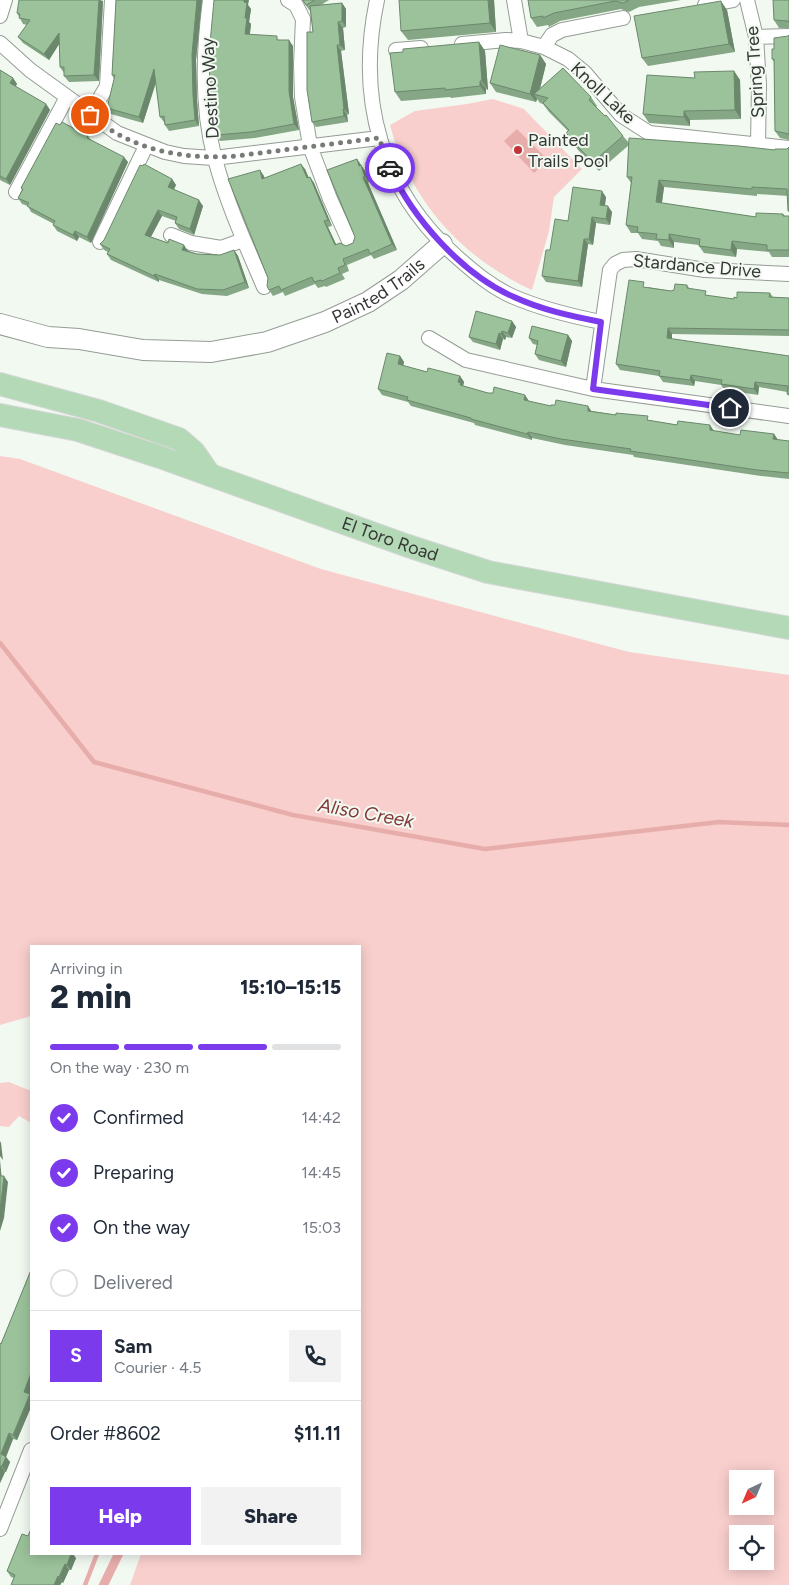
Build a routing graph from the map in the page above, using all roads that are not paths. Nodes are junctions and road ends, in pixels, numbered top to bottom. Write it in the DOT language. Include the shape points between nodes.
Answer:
graph roads {
  1 [pos="5,0"];
  2 [pos="112,0"];
  3 [pos="210,0"];
  4 [pos="288,0"];
  5 [pos="377,0"];
  6 [pos="514,0"];
  7 [pos="734,0"];
  8 [pos="747,0"];
  9 [pos="696,6"];
  10 [pos="0,16"];
  11 [pos="623,18"];
  12 [pos="789,36"];
  13 [pos="756,37"];
  14 [pos="521,41"];
  15 [pos="0,43"];
  16 [pos="453,45"];
  17 [pos="434,46"];
  18 [pos="544,47"];
  19 [pos="396,50"];
  20 [pos="67,97"];
  21 [pos="90,115"];
  22 [pos="379,138"];
  23 [pos="758,144"];
  24 [pos="146,146"];
  25 [pos="310,146"];
  26 [pos="789,148"];
  27 [pos="214,158"];
  28 [pos="16,192"];
  29 [pos="171,235"];
  30 [pos="243,240"];
  31 [pos="100,242"];
  32 [pos="350,243"];
  33 [pos="442,244"];
  34 [pos="789,274"];
  35 [pos="264,287"];
  36 [pos="0,309"];
  37 [pos="601,322"];
  38 [pos="0,324"];
  39 [pos="429,338"];
  40 [pos="78,339"];
  41 [pos="0,384"];
  42 [pos="593,389"];
  43 [pos="0,415"];
  44 [pos="789,416"];
  45 [pos="210,474"];
  46 [pos="789,628"];
  47 [pos="30,1453"];
  48 [pos="0,1529"];
  1 -- 10 [label="street"];
  2 -- 21 [label="street" via="107,86"];
  3 -- 27 [label="street, Destino Way" via="205,73"];
  4 -- 25 [label="street" via="296,5 303,19 302,96"];
  5 -- 22 [label="street, Painted Trails" via="368,66"];
  6 -- 14 [label="street"];
  7 -- 9 [label="street"];
  8 -- 13 [label="street, Spring Tree"];
  11 -- 18 [label="street" via="562,30 552,35"];
  12 -- 13 [label="street"];
  13 -- 23 [label="street, Spring Tree"];
  14 -- 16 [label="street, Knoll Lake"];
  14 -- 18 [label="street, Knoll Lake"];
  15 -- 20 [label="street"];
  17 -- 19 [label="street"];
  18 -- 23 [label="street, Knoll Lake" via="568,59 585,73 621,115 649,132"];
  20 -- 21 [label="street"];
  20 -- 28 [label="street"];
  21 -- 24 [label="street" via="117,134"];
  22 -- 25 [label="street"];
  22 -- 33 [label="street, Painted Trails" via="390,169 406,197"];
  23 -- 26 [label="street, Knoll Lake"];
  24 -- 27 [label="street" via="184,156"];
  24 -- 31 [label="street"];
  25 -- 27 [label="street"];
  25 -- 32 [label="street"];
  27 -- 30 [label="street, Destino Way"];
  29 -- 30 [label="street" via="191,243 221,248"];
  30 -- 35 [label="street, Destino Way"];
  33 -- 37 [label="street" via="477,275 513,297 555,312"];
  33 -- 40 [label="street, Painted Trails" via="401,280 368,302 325,322 268,342 211,352 143,350"];
  34 -- 37 [label="street, Stardance Drive" via="705,270 636,259 623,260 610,270"];
  36 -- 40 [label="street, Painted Trails" via="48,324"];
  37 -- 42 [label="street"];
  38 -- 40 [label="street, Painted Trails" via="48,337"];
  39 -- 42 [label="street" via="466,360"];
  41 -- 45 [label="main road" via="98,411 178,439 194,452"];
  42 -- 44 [label="street"];
  43 -- 45 [label="main road, El Toro Road" via="78,430"];
  45 -- 46 [label="main road, El Toro Road" via="488,572"];
  47 -- 48 [label="street"];
}
